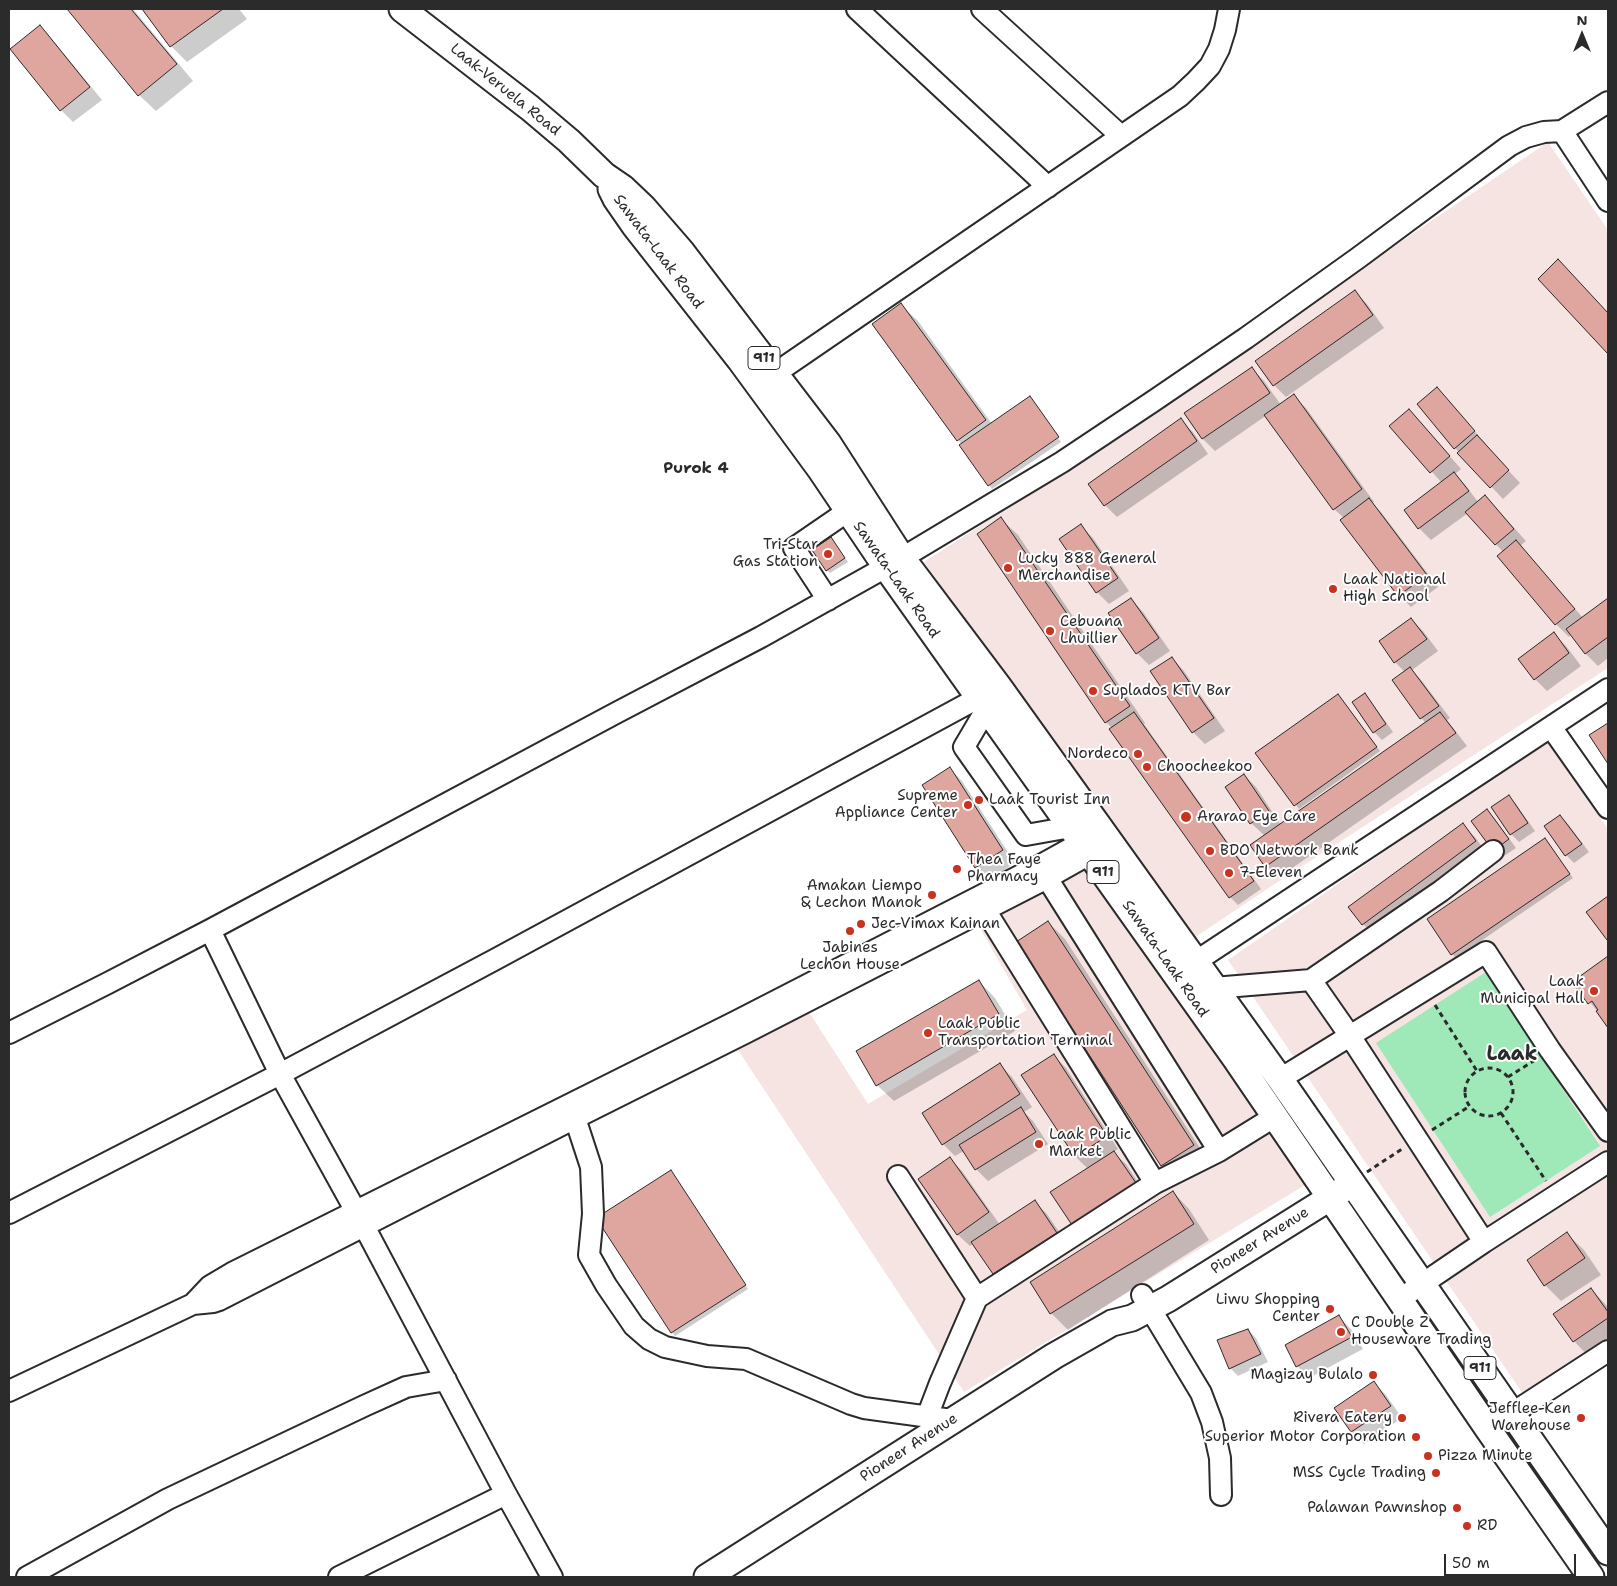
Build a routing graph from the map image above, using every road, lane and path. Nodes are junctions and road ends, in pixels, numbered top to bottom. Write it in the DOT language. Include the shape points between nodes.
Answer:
graph roads {
  1 [pos="402,9"];
  2 [pos="856,9"];
  3 [pos="982,9"];
  4 [pos="1229,9"];
  5 [pos="1608,102"];
  6 [pos="1562,131"];
  7 [pos="1121,136"];
  8 [pos="604,175"];
  9 [pos="1048,187"];
  10 [pos="1608,201"];
  11 [pos="767,379"];
  12 [pos="848,511"];
  13 [pos="894,563"];
  14 [pos="828,600"];
  15 [pos="1608,689"];
  16 [pos="989,697"];
  17 [pos="1550,727"];
  18 [pos="1608,808"];
  19 [pos="1092,839"];
  20 [pos="1492,851"];
  21 [pos="1043,872"];
  22 [pos="982,903"];
  23 [pos="210,930"];
  24 [pos="1195,962"];
  25 [pos="1311,980"];
  26 [pos="1214,988"];
  27 [pos="1425,990"];
  28 [pos="9,1033"];
  29 [pos="1350,1036"];
  30 [pos="1550,1050"];
  31 [pos="1477,1071"];
  32 [pos="280,1074"];
  33 [pos="1508,1077"];
  34 [pos="1280,1079"];
  35 [pos="1501,1113"];
  36 [pos="1274,1117"];
  37 [pos="575,1118"];
  38 [pos="1608,1132"];
  39 [pos="1219,1151"];
  40 [pos="1608,1162"];
  41 [pos="898,1176"];
  42 [pos="1348,1177"];
  43 [pos="1155,1183"];
  44 [pos="1326,1190"];
  45 [pos="1556,1196"];
  46 [pos="9,1213"];
  47 [pos="360,1218"];
  48 [pos="1484,1242"];
  49 [pos="1421,1284"];
  50 [pos="977,1298"];
  51 [pos="1400,1299"];
  52 [pos="1146,1302"];
  53 [pos="1608,1351"];
  54 [pos="446,1380"];
  55 [pos="9,1391"];
  56 [pos="1512,1414"];
  57 [pos="927,1417"];
  58 [pos="952,1420"];
  59 [pos="1488,1430"];
  60 [pos="506,1494"];
  61 [pos="1221,1495"];
  62 [pos="1608,1550"];
  63 [pos="1587,1571"];
  64 [pos="27,1577"];
  65 [pos="339,1577"];
  66 [pos="552,1577"];
  67 [pos="707,1577"];
  1 -- 8 [label="main road, Laak-Veruela Road / 911" via="530,108"];
  2 -- 9 [label="street"];
  3 -- 7 [label="street"];
  4 -- 7 [label="street" via="1219,49 1210,66 1180,96"];
  5 -- 6 [label="street"];
  6 -- 10 [label="street"];
  6 -- 13 [label="street" via="1526,136 1509,146 1358,258 1155,400 1062,462"];
  7 -- 9 [label="street"];
  8 -- 11 [label="main road, Sawata-Laak Road / 911" via="643,207 682,252"];
  9 -- 11 [label="street"];
  11 -- 12 [label="main road, Sawata-Laak Road / 911"];
  11 -- 13 [label="main road, Sawata-Laak Road / 911" via="828,443"];
  12 -- 13 [label="main road, Sawata-Laak Road / 911"];
  12 -- 14 [label="street" via="794,548"];
  13 -- 14 [label="street"];
  13 -- 16 [label="main road, Sawata-Laak Road / 911"];
  14 -- 23 [label="street"];
  15 -- 17 [label="street"];
  16 -- 19 [label="main road, Sawata-Laak Road / 911"];
  16 -- 19 [label="main road, Sawata-Laak Road / 911"];
  16 -- 19 [label="street" via="964,747 1026,835"];
  16 -- 32 [label="street"];
  17 -- 18 [label="street"];
  17 -- 24 [label="street"];
  19 -- 21 [label="street"];
  19 -- 24 [label="main road, Sawata-Laak Road / 911"];
  19 -- 36 [label="main road, Sawata-Laak Road / 911"];
  20 -- 25 [label="street"];
  21 -- 22 [label="street"];
  21 -- 39 [label="street"];
  22 -- 37 [label="street" via="747,1032"];
  22 -- 43 [label="street"];
  22 -- 47 [label="street" via="726,1026"];
  23 -- 28 [label="street"];
  23 -- 32 [label="street"];
  24 -- 26 [label="main road, Sawata-Laak Road / 911"];
  25 -- 26 [label="street"];
  25 -- 29 [label="street"];
  26 -- 34 [label="main road, Sawata-Laak Road / 911"];
  27 -- 29 [label="street"];
  27 -- 30 [label="street" via="1486,952"];
  27 -- 31 [label="path"];
  29 -- 34 [label="street"];
  29 -- 48 [label="street"];
  30 -- 33 [label="path"];
  30 -- 38 [label="street"];
  31 -- 33 [label="path" via="1492,1068"];
  31 -- 35 [label="path" via="1465,1090 1470,1106 1487,1116"];
  32 -- 46 [label="street"];
  32 -- 47 [label="street"];
  33 -- 35 [label="path" via="1513,1095 1511,1103"];
  34 -- 42 [label="main road, Sawata-Laak Road / 911"];
  35 -- 45 [label="path"];
  36 -- 39 [label="street"];
  36 -- 44 [label="main road, Sawata-Laak Road / 911"];
  37 -- 47 [label="street"];
  37 -- 57 [label="street" via="591,1168 593,1214 590,1254 606,1286 634,1326 665,1347 707,1356 746,1359 851,1404"];
  39 -- 43 [label="street"];
  40 -- 45 [label="street"];
  41 -- 50 [label="street"];
  42 -- 44 [label="main road, Pioneer Avenue"];
  42 -- 49 [label="main road, Sawata-Laak Road / 911"];
  43 -- 50 [label="street"];
  44 -- 51 [label="main road, Sawata-Laak Road / 911"];
  44 -- 52 [label="main road, Pioneer Avenue"];
  45 -- 48 [label="street"];
  47 -- 54 [label="street"];
  47 -- 55 [label="street" via="232,1273 210,1286 193,1304"];
  48 -- 49 [label="street"];
  49 -- 51 [label="street"];
  49 -- 56 [label="main road, Sawata-Laak Road / 911"];
  50 -- 57 [label="street"];
  51 -- 59 [label="main road, Sawata-Laak Road / 911"];
  52 -- 58 [label="main road, Pioneer Avenue" via="1132,1318 1112,1323"];
  52 -- 61 [label="street" via="1201,1393 1220,1458"];
  53 -- 56 [label="street"];
  54 -- 60 [label="street"];
  54 -- 64 [label="street" via="406,1387 364,1406 168,1499"];
  56 -- 59 [label="street"];
  56 -- 62 [label="main road, Sawata-Laak Road / 911"];
  57 -- 58 [label="street"];
  58 -- 67 [label="main road, Pioneer Avenue"];
  59 -- 63 [label="main road, Sawata-Laak Road / 911"];
  60 -- 65 [label="street"];
  60 -- 66 [label="street"];
  62 -- 63 [label="street"];
}
